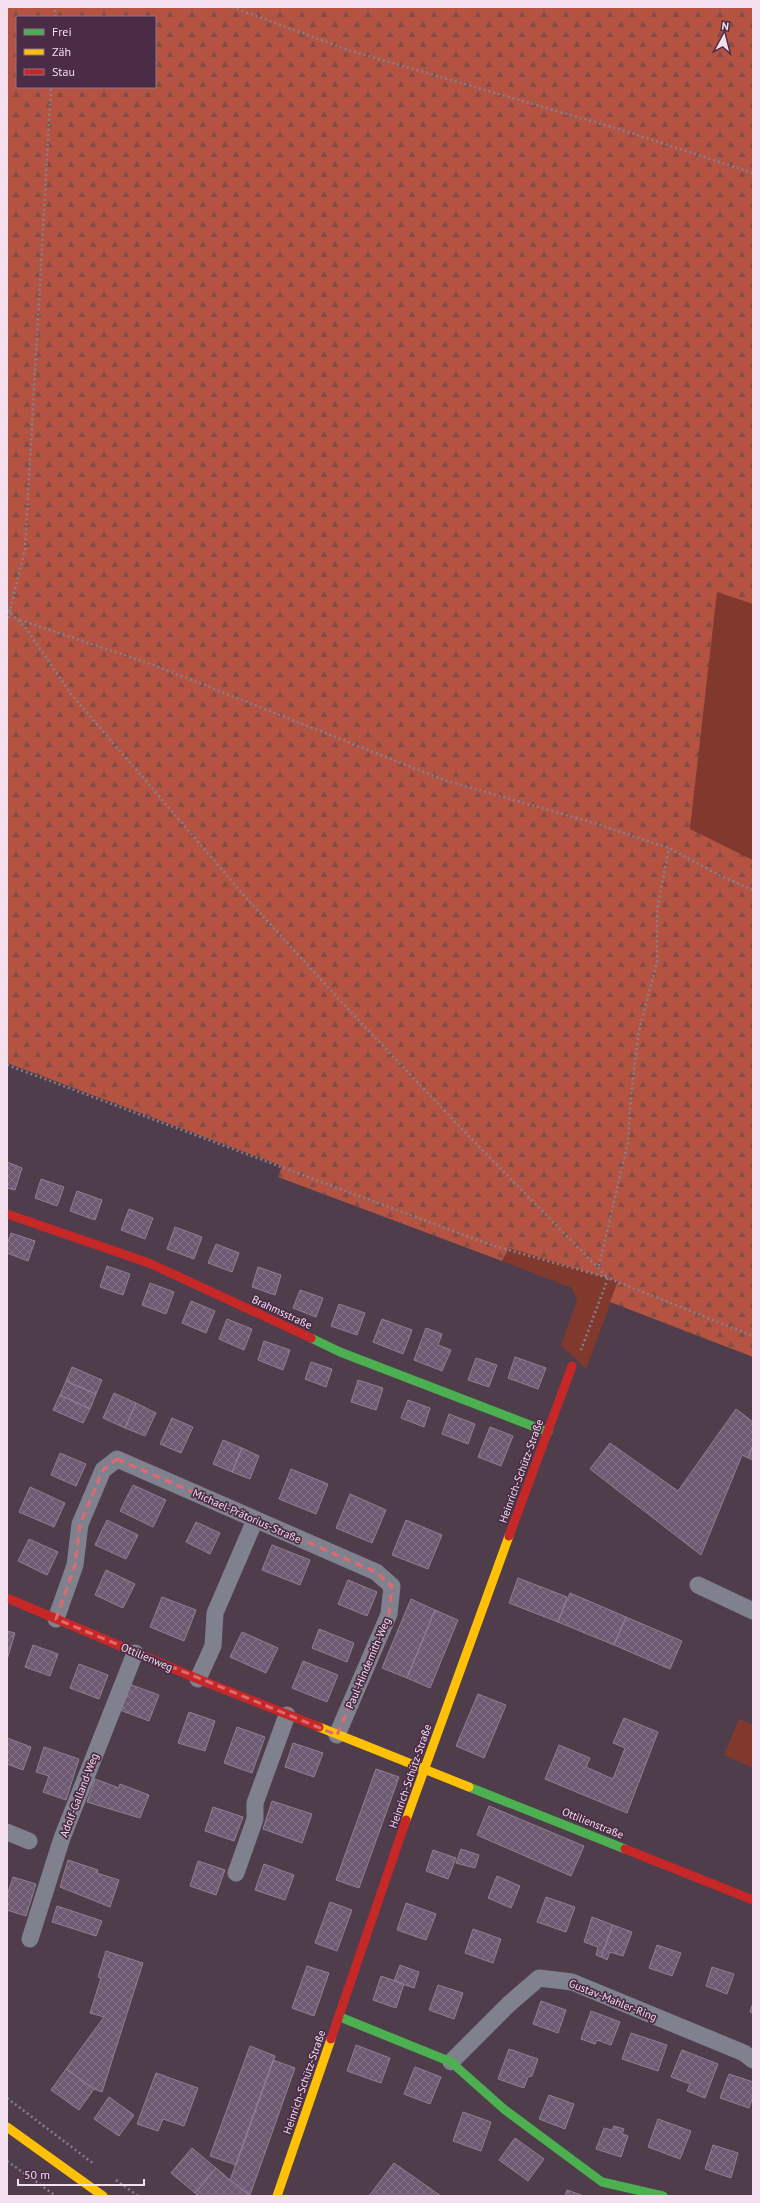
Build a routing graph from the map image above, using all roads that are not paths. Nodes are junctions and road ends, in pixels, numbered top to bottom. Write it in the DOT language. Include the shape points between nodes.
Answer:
graph roads {
  1 [pos="7,1214"];
  2 [pos="572,1366"];
  3 [pos="548,1432"];
  4 [pos="255,1520"];
  5 [pos="376,1572"];
  6 [pos="698,1585"];
  7 [pos="7,1598"];
  8 [pos="753,1610"];
  9 [pos="56,1619"];
  10 [pos="135,1652"];
  11 [pos="198,1679"];
  12 [pos="287,1715"];
  13 [pos="337,1735"];
  14 [pos="424,1769"];
  15 [pos="7,1832"];
  16 [pos="29,1841"];
  17 [pos="236,1873"];
  18 [pos="753,1900"];
  19 [pos="30,1939"];
  20 [pos="340,2017"];
  21 [pos="753,2060"];
  22 [pos="451,2062"];
  23 [pos="8,2129"];
  24 [pos="103,2196"];
  25 [pos="277,2196"];
  26 [pos="663,2196"];
  1 -- 3 [label="street, Brahmsstraße" via="149,1263 340,1352"];
  2 -- 3 [label="street, Heinrich-Schütz-Straße"];
  3 -- 14 [label="street, Heinrich-Schütz-Straße"];
  4 -- 5 [label="street, Michael-Prätorius-Straße"];
  4 -- 9 [label="street, Michael-Prätorius-Straße" via="117,1459 103,1470 80,1524 75,1565"];
  4 -- 11 [label="street" via="215,1613 213,1646"];
  5 -- 13 [label="street, Paul-Hindemith-Weg" via="392,1586 389,1614"];
  6 -- 8 [label="street"];
  7 -- 9 [label="street, Ottilienweg"];
  9 -- 10 [label="street, Ottilienweg"];
  10 -- 11 [label="street, Ottilienweg"];
  10 -- 19 [label="street, Adolf-Galland-Weg" via="62,1838"];
  11 -- 12 [label="street, Ottilienweg"];
  12 -- 13 [label="street, Ottilienweg"];
  12 -- 17 [label="street" via="255,1803 255,1819"];
  13 -- 14 [label="street, Ottilienweg"];
  14 -- 18 [label="street, Ottilienstraße"];
  14 -- 20 [label="street, Heinrich-Schütz-Straße"];
  15 -- 16 [label="street"];
  20 -- 22 [label="street"];
  20 -- 25 [label="street, Heinrich-Schütz-Straße"];
  21 -- 22 [label="street, Gustav-Mahler-Ring" via="744,2053 572,1982 539,1978"];
  22 -- 26 [label="street" via="505,2110 602,2182"];
  23 -- 24 [label="street"];
}
